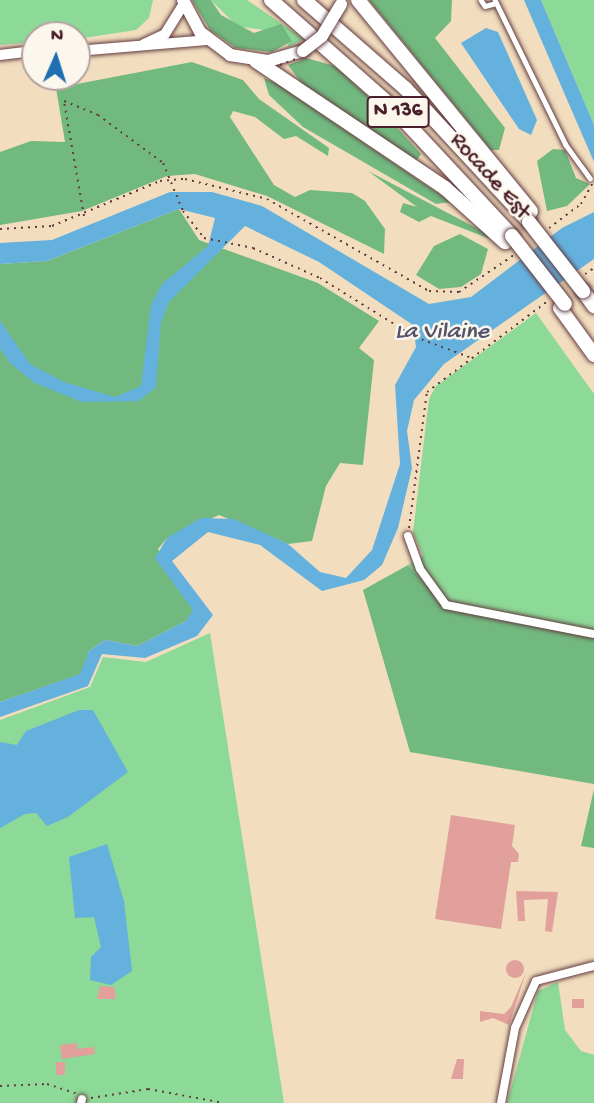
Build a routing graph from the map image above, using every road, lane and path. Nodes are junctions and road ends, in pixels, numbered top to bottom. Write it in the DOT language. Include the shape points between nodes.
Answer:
graph roads {
  1 [pos="271,0"];
  2 [pos="304,0"];
  3 [pos="358,0"];
  4 [pos="481,0"];
  5 [pos="496,1"];
  6 [pos="184,2"];
  7 [pos="342,2"];
  8 [pos="207,40"];
  9 [pos="91,51"];
  10 [pos="121,51"];
  11 [pos="21,53"];
  12 [pos="0,55"];
  13 [pos="260,64"];
  14 [pos="280,65"];
  15 [pos="590,178"];
  16 [pos="174,179"];
  17 [pos="84,216"];
  18 [pos="532,220"];
  19 [pos="0,229"];
  20 [pos="543,234"];
  21 [pos="509,239"];
  22 [pos="521,250"];
  23 [pos="594,268"];
  24 [pos="583,283"];
  25 [pos="562,302"];
  26 [pos="594,306"];
  27 [pos="594,344"];
  28 [pos="594,355"];
  29 [pos="469,357"];
  30 [pos="408,536"];
  31 [pos="594,634"];
  32 [pos="594,966"];
  33 [pos="0,1086"];
  34 [pos="82,1101"];
  35 [pos="224,1103"];
  36 [pos="501,1103"];
  1 -- 21 [label="highway, Rocade Est / N 136" via="371,86"];
  2 -- 18 [label="highway, Rocade Est / N 136" via="421,105"];
  3 -- 18 [label="highway"];
  4 -- 5 [label="lane" via="485,6"];
  5 -- 15 [label="lane" via="566,145"];
  6 -- 8 [label="main road"];
  6 -- 10 [label="main road" via="165,33"];
  7 -- 13 [label="main road, bridge" via="323,36 303,51"];
  8 -- 10 [label="main road"];
  8 -- 13 [label="main road"];
  9 -- 10 [label="main road"];
  11 -- 12 [label="main road"];
  13 -- 14 [label="path"];
  13 -- 21 [label="highway" via="445,188"];
  15 -- 20 [label="path" via="590,195"];
  16 -- 17 [label="path"];
  16 -- 17 [label="path" via="147,149 64,101"];
  16 -- 22 [label="path" via="223,184 267,199 429,290 471,287"];
  16 -- 29 [label="path" via="183,211 210,242 253,248 320,278 415,337"];
  17 -- 19 [label="path"];
  18 -- 20 [label="highway, Rocade Est / N 136, bridge"];
  20 -- 24 [label="highway, Rocade Est / N 136, bridge"];
  21 -- 25 [label="highway"];
  23 -- 24 [label="path"];
  24 -- 26 [label="highway, Rocade Est / N 136"];
  25 -- 27 [label="highway"];
  25 -- 28 [label="highway"];
  25 -- 29 [label="path"];
  29 -- 30 [label="path" via="436,381 422,404"];
  30 -- 31 [label="street" via="420,569 446,605"];
  32 -- 36 [label="street" via="536,981 514,1028"];
  33 -- 34 [label="path" via="47,1084 72,1089"];
  34 -- 35 [label="path" via="148,1089"];
}
